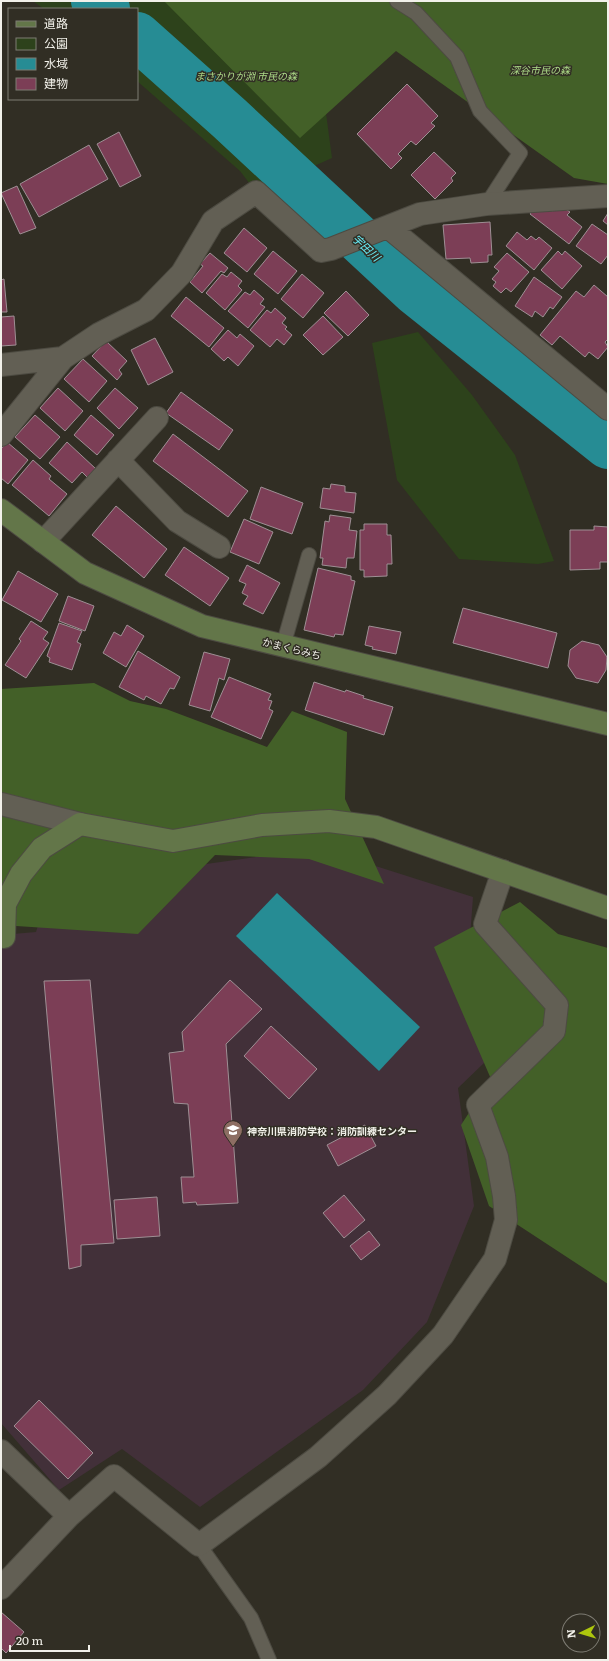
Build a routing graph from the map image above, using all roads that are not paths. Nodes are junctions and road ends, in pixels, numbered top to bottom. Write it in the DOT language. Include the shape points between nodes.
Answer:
graph roads {
  1 [pos="397,1"];
  2 [pos="608,196"];
  3 [pos="487,204"];
  4 [pos="381,230"];
  5 [pos="63,358"];
  6 [pos="1,365"];
  7 [pos="608,409"];
  8 [pos="157,418"];
  9 [pos="1,435"];
  10 [pos="118,460"];
  11 [pos="1,510"];
  12 [pos="43,542"];
  13 [pos="219,547"];
  14 [pos="310,555"];
  15 [pos="283,646"];
  16 [pos="608,724"];
  17 [pos="1,804"];
  18 [pos="80,824"];
  19 [pos="503,871"];
  20 [pos="608,908"];
  21 [pos="4,937"];
  22 [pos="1,1451"];
  23 [pos="69,1516"];
  24 [pos="199,1545"];
  25 [pos="1,1588"];
  26 [pos="269,1660"];
  1 -- 3 [label="lane" via="416,14 458,57 480,111 520,153"];
  2 -- 3 [label="street"];
  3 -- 4 [label="street" via="420,214"];
  4 -- 5 [label="street" via="321,251 256,192 213,221 182,273 146,310 99,334"];
  4 -- 7 [label="street"];
  5 -- 6 [label="street"];
  5 -- 9 [label="street"];
  8 -- 10 [label="street"];
  10 -- 12 [label="street"];
  10 -- 13 [label="street" via="177,521"];
  11 -- 12 [label="street, かまくらみち"];
  12 -- 15 [label="street, かまくらみち" via="85,573 202,626"];
  14 -- 15 [label="lane"];
  15 -- 16 [label="street, かまくらみち"];
  17 -- 18 [label="street"];
  18 -- 19 [label="street" via="173,841 262,825 329,821 376,827"];
  18 -- 21 [label="street" via="42,848 21,874 5,904"];
  19 -- 20 [label="street"];
  19 -- 24 [label="street" via="485,924 557,1005 554,1031 478,1105 497,1157 504,1196 506,1220 495,1259 443,1335 386,1395 318,1457"];
  22 -- 23 [label="street"];
  23 -- 24 [label="street" via="114,1476"];
  23 -- 25 [label="street"];
  24 -- 26 [label="lane" via="251,1618"];
}
